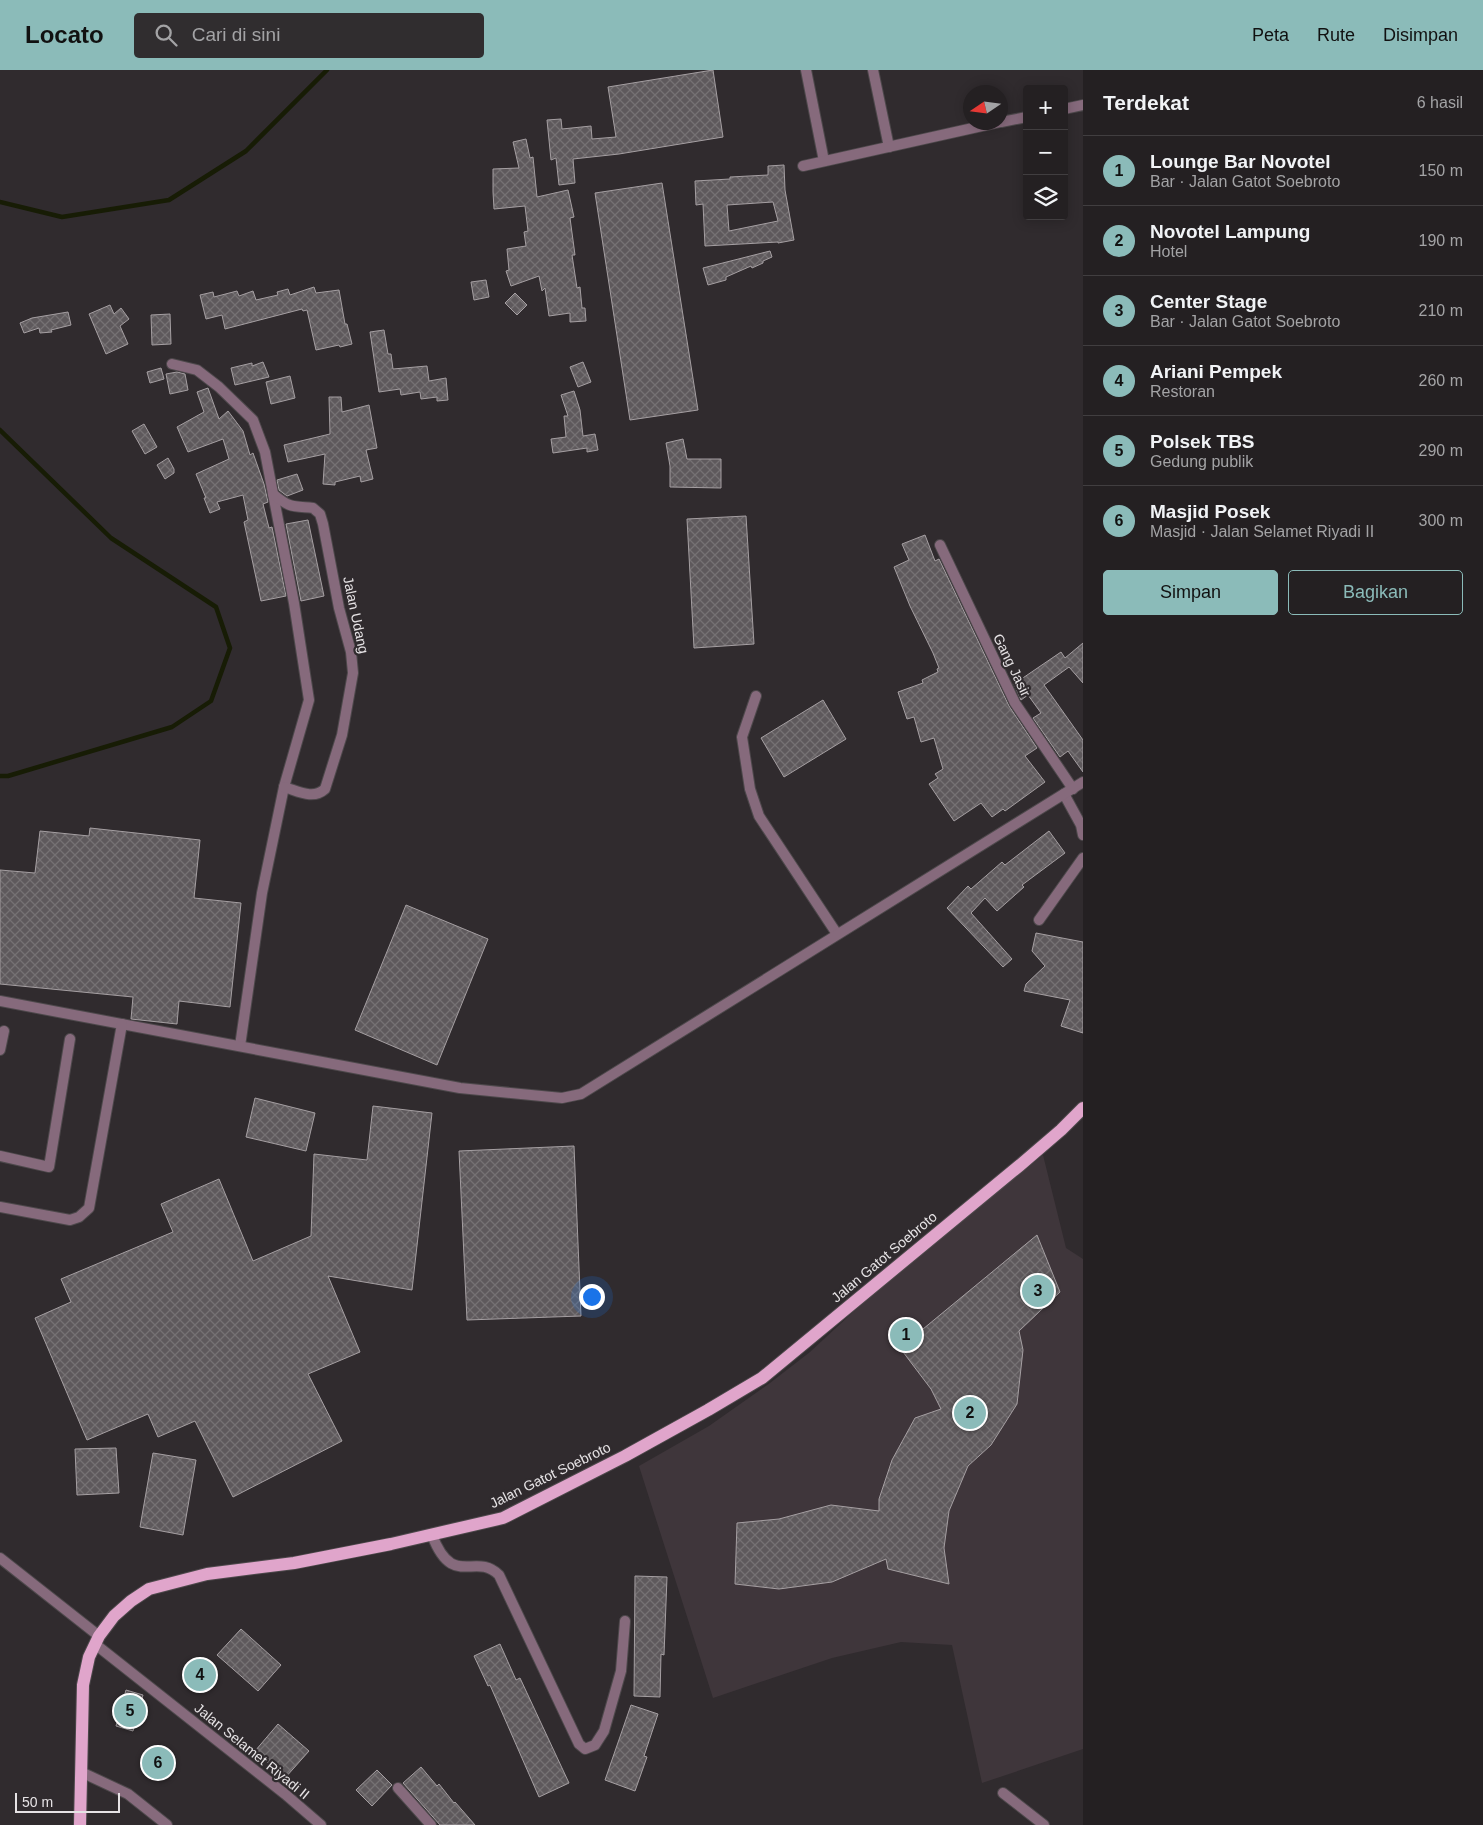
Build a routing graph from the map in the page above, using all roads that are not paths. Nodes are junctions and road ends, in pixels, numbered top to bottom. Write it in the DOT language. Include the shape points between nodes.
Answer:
graph roads {
  1 [pos="806,70"];
  2 [pos="874,70"];
  3 [pos="1083,105"];
  4 [pos="1068,107"];
  5 [pos="1023,118"];
  6 [pos="1008,121"];
  7 [pos="964,130"];
  8 [pos="889,147"];
  9 [pos="824,161"];
  10 [pos="803,166"];
  11 [pos="172,364"];
  12 [pos="273,494"];
  13 [pos="940,545"];
  14 [pos="756,696"];
  15 [pos="1083,782"];
  16 [pos="284,787"];
  17 [pos="1069,791"];
  18 [pos="1083,835"];
  19 [pos="1083,858"];
  20 [pos="1039,920"];
  21 [pos="837,934"];
  22 [pos="0,1001"];
  23 [pos="122,1024"];
  24 [pos="4,1031"];
  25 [pos="70,1039"];
  26 [pos="240,1046"];
  27 [pos="0,1050"];
  28 [pos="1083,1108"];
  29 [pos="0,1156"];
  30 [pos="0,1207"];
  31 [pos="432,1535"];
  32 [pos="0,1558"];
  33 [pos="625,1621"];
  34 [pos="97,1640"];
  35 [pos="81,1772"];
  36 [pos="398,1788"];
  37 [pos="1003,1793"];
  38 [pos="80,1825"];
  39 [pos="167,1825"];
  40 [pos="320,1825"];
  41 [pos="431,1825"];
  42 [pos="1044,1825"];
  1 -- 9 [label="street"];
  2 -- 8 [label="street"];
  3 -- 4 [label="street"];
  5 -- 6 [label="street"];
  7 -- 8 [label="street"];
  8 -- 9 [label="street"];
  9 -- 10 [label="street"];
  11 -- 12 [label="street" via="197,370 252,420 265,452"];
  12 -- 16 [label="street" via="309,700"];
  12 -- 16 [label="street, Jalan Udang" via="288,506 313,508 320,514 353,673 342,735 325,789 320,794 310,795"];
  13 -- 17 [label="street, Gang Jasir" via="1015,703"];
  14 -- 21 [label="street" via="742,737 750,789 759,816"];
  15 -- 17 [label="street"];
  16 -- 26 [label="street" via="262,892"];
  17 -- 18 [label="street, Gang Jasir"];
  17 -- 21 [label="street"];
  19 -- 20 [label="street"];
  21 -- 26 [label="street" via="581,1094 562,1098 460,1088"];
  22 -- 23 [label="street"];
  23 -- 26 [label="street"];
  23 -- 30 [label="street" via="90,1208 70,1220"];
  24 -- 27 [label="street"];
  25 -- 29 [label="street" via="49,1166"];
  28 -- 31 [label="main road, Jalan Gatot Soebroto" via="1062,1130 762,1378 625,1456 503,1518"];
  31 -- 33 [label="street" via="438,1550 453,1566 492,1569 499,1576 579,1744 585,1749 595,1745 604,1731 622,1671"];
  31 -- 34 [label="main road, Jalan Gatot Soebroto" via="294,1563 207,1574 149,1589 114,1616"];
  32 -- 34 [label="street, Jalan Selamet Riyadi II"];
  34 -- 35 [label="main road, Jalan Gatot Soebroto" via="82,1685"];
  34 -- 40 [label="street, Jalan Selamet Riyadi II"];
  35 -- 38 [label="main road, Jalan Gatot Soebroto"];
  35 -- 39 [label="street" via="128,1794"];
  36 -- 41 [label="street"];
  37 -- 42 [label="street"];
}
